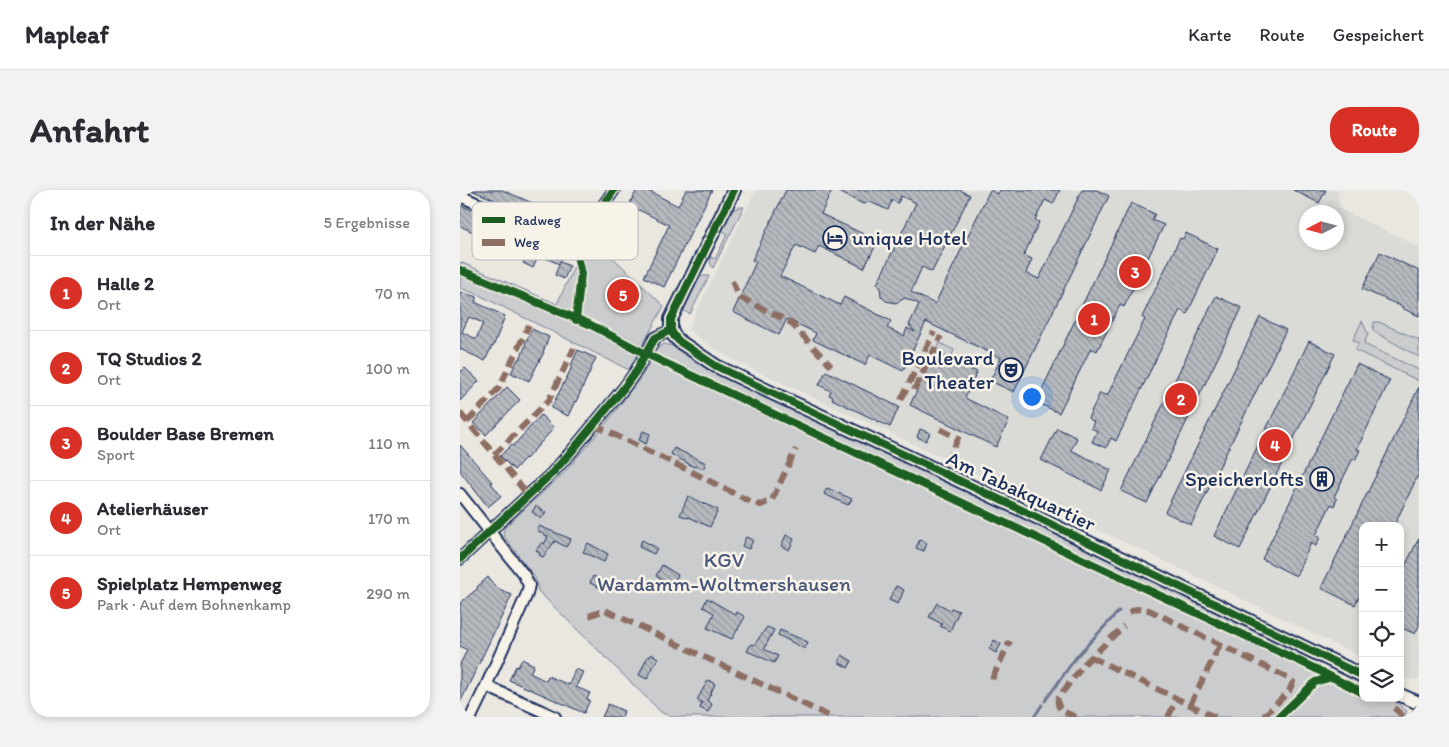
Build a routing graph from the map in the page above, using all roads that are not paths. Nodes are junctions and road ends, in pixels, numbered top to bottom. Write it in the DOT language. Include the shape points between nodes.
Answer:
graph roads {
  1 [pos="614,190"];
  2 [pos="734,190"];
  3 [pos="460,196"];
  4 [pos="474,202"];
  5 [pos="606,202"];
  6 [pos="671,330"];
  7 [pos="460,494"];
  8 [pos="490,530"];
  9 [pos="460,559"];
  10 [pos="1359,674"];
  11 [pos="486,686"];
  12 [pos="1404,696"];
  13 [pos="1419,703"];
  14 [pos="471,717"];
  15 [pos="555,717"];
  1 -- 5 [label="street"];
  2 -- 6 [label="street" via="672,319"];
  3 -- 4 [label="street"];
  6 -- 8 [label="street" via="655,338 623,390 572,451"];
  6 -- 10 [label="street, Am Tabakquartier" via="680,342 716,366"];
  7 -- 8 [label="street"];
  8 -- 9 [label="street"];
  8 -- 11 [label="street" via="529,585"];
  11 -- 14 [label="street"];
  11 -- 15 [label="street"];
  12 -- 13 [label="street"];
}
